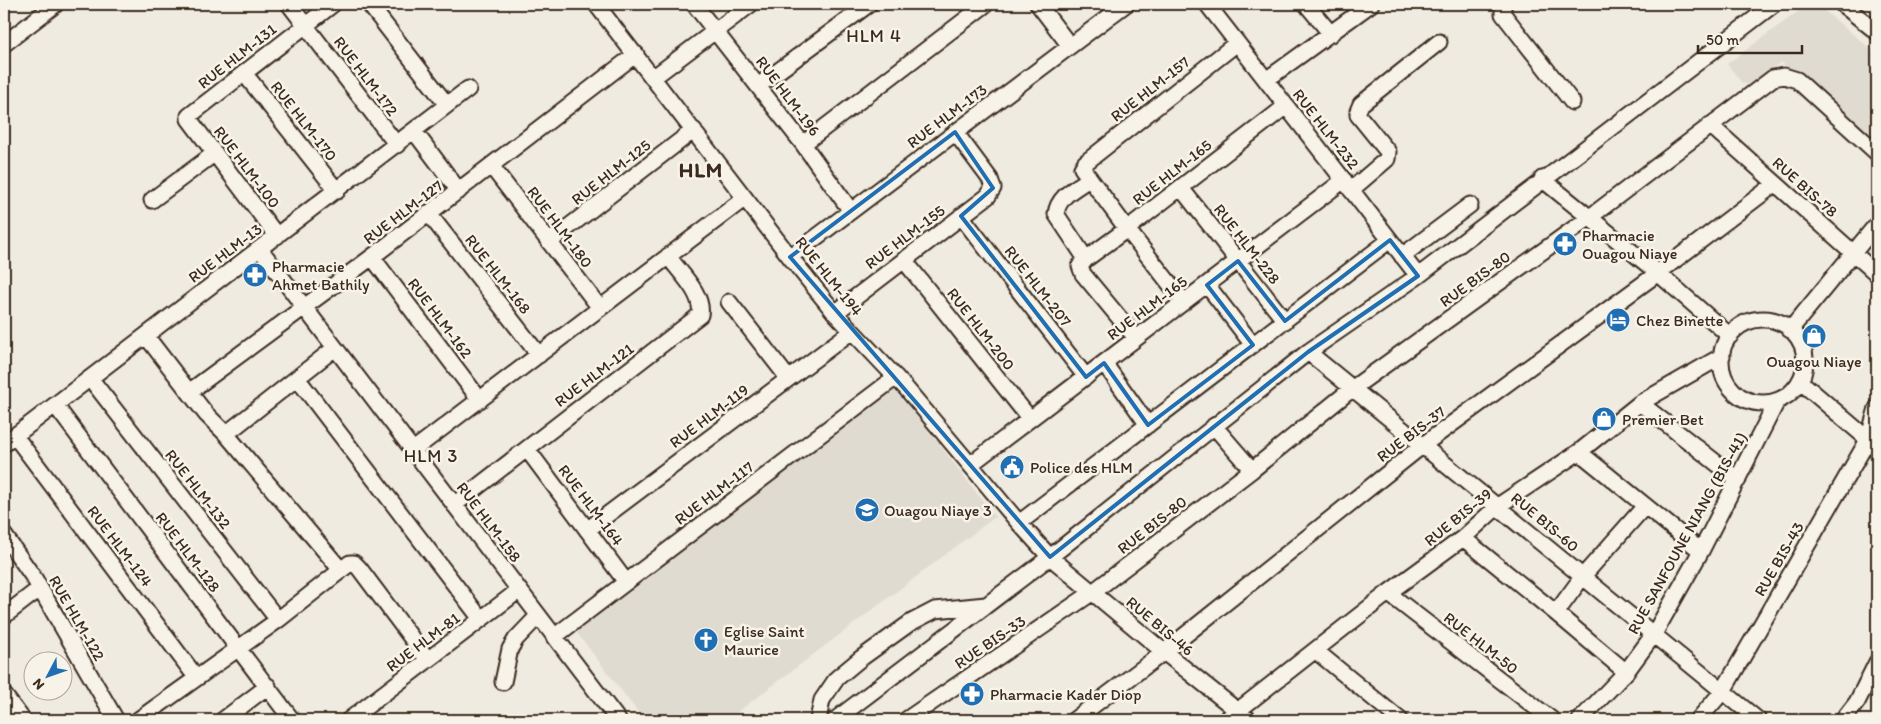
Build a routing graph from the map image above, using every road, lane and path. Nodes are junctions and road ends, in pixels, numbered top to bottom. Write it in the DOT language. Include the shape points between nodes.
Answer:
graph roads {
  1 [pos="56,4"];
  2 [pos="289,4"];
  3 [pos="332,4"];
  4 [pos="369,4"];
  5 [pos="596,4"];
  6 [pos="694,4"];
  7 [pos="751,4"];
  8 [pos="869,4"];
  9 [pos="986,4"];
  10 [pos="1038,4"];
  11 [pos="1126,4"];
  12 [pos="1207,4"];
  13 [pos="1306,4"];
  14 [pos="1370,4"];
  15 [pos="1503,4"];
  16 [pos="1774,4"];
  17 [pos="1842,4"];
  18 [pos="305,25"];
  19 [pos="716,30"];
  20 [pos="1877,32"];
  21 [pos="1331,34"];
  22 [pos="1438,42"];
  23 [pos="1238,43"];
  24 [pos="4,44"];
  25 [pos="1070,46"];
  26 [pos="636,54"];
  27 [pos="244,72"];
  28 [pos="654,77"];
  29 [pos="1266,80"];
  30 [pos="758,86"];
  31 [pos="468,89"];
  32 [pos="1572,102"];
  33 [pos="447,105"];
  34 [pos="1286,106"];
  35 [pos="189,119"];
  36 [pos="1710,125"];
  37 [pos="694,130"];
  38 [pos="414,131"];
  39 [pos="955,132"];
  40 [pos="803,144"];
  41 [pos="397,145"];
  42 [pos="215,153"];
  43 [pos="1877,153"];
  44 [pos="492,167"];
  45 [pos="1089,179"];
  46 [pos="1542,179"];
  47 [pos="1775,184"];
  48 [pos="1347,185"];
  49 [pos="1181,188"];
  50 [pos="337,190"];
  51 [pos="459,191"];
  52 [pos="745,198"];
  53 [pos="152,200"];
  54 [pos="1470,205"];
  55 [pos="851,211"];
  56 [pos="429,214"];
  57 [pos="961,216"];
  58 [pos="1590,217"];
  59 [pos="1877,224"];
  60 [pos="1127,229"];
  61 [pos="277,236"];
  62 [pos="1390,240"];
  63 [pos="549,242"];
  64 [pos="260,249"];
  65 [pos="1852,253"];
  66 [pos="668,256"];
  67 [pos="1402,256"];
  68 [pos="372,257"];
  69 [pos="790,257"];
  70 [pos="904,260"];
  71 [pos="1238,261"];
  72 [pos="1083,262"];
  73 [pos="1658,273"];
  74 [pos="1877,274"];
  75 [pos="1418,276"];
  76 [pos="1207,285"];
  77 [pos="729,302"];
  78 [pos="1184,302"];
  79 [pos="306,308"];
  80 [pos="600,308"];
  81 [pos="835,313"];
  82 [pos="1285,321"];
  83 [pos="1790,330"];
  84 [pos="852,331"];
  85 [pos="146,336"];
  86 [pos="1730,336"];
  87 [pos="1136,338"];
  88 [pos="1253,345"];
  89 [pos="335,348"];
  90 [pos="1308,352"];
  91 [pos="539,355"];
  92 [pos="1722,356"];
  93 [pos="1104,363"];
  94 [pos="896,376"];
  95 [pos="1086,377"];
  96 [pos="90,378"];
  97 [pos="297,378"];
  98 [pos="788,378"];
  99 [pos="1801,382"];
  100 [pos="1353,388"];
  101 [pos="189,392"];
  102 [pos="480,400"];
  103 [pos="1777,401"];
  104 [pos="1640,404"];
  105 [pos="55,405"];
  106 [pos="1877,408"];
  107 [pos="1030,419"];
  108 [pos="1148,425"];
  109 [pos="1214,426"];
  110 [pos="226,434"];
  111 [pos="9,440"];
  112 [pos="1872,444"];
  113 [pos="1423,445"];
  114 [pos="527,449"];
  115 [pos="412,451"];
  116 [pos="1579,452"];
  117 [pos="971,464"];
  118 [pos="1252,470"];
  119 [pos="1738,480"];
  120 [pos="454,505"];
  121 [pos="1498,506"];
  122 [pos="1645,506"];
  123 [pos="1019,524"];
  124 [pos="587,530"];
  125 [pos="1463,538"];
  126 [pos="6,543"];
  127 [pos="1701,551"];
  128 [pos="1050,557"];
  129 [pos="347,567"];
  130 [pos="1583,576"];
  131 [pos="626,582"];
  132 [pos="39,588"];
  133 [pos="518,591"];
  134 [pos="1093,592"];
  135 [pos="1388,593"];
  136 [pos="987,604"];
  137 [pos="1556,613"];
  138 [pos="4,616"];
  139 [pos="538,616"];
  140 [pos="278,620"];
  141 [pos="481,620"];
  142 [pos="1654,634"];
  143 [pos="554,636"];
  144 [pos="239,648"];
  145 [pos="1316,651"];
  146 [pos="1164,652"];
  147 [pos="428,660"];
  148 [pos="1877,662"];
  149 [pos="1626,672"];
  150 [pos="196,677"];
  151 [pos="503,682"];
  152 [pos="268,686"];
  153 [pos="1723,691"];
  154 [pos="4,695"];
  155 [pos="1238,717"];
  156 [pos="23,720"];
  157 [pos="116,720"];
  158 [pos="138,720"];
  159 [pos="223,720"];
  160 [pos="292,720"];
  161 [pos="349,720"];
  162 [pos="618,720"];
  163 [pos="818,720"];
  164 [pos="835,720"];
  165 [pos="906,720"];
  166 [pos="1074,720"];
  167 [pos="1400,720"];
  168 [pos="1552,720"];
  169 [pos="1580,720"];
  170 [pos="1698,720"];
  171 [pos="1758,720"];
  172 [pos="1843,720"];
  1 -- 24 [label="street"];
  2 -- 18 [label="street, RUE HLM-172"];
  3 -- 18 [label="street, RUE HLM-131"];
  4 -- 33 [label="street"];
  5 -- 26 [label="street, RUE HLM-194"];
  6 -- 19 [label="street, RUE HLM-196"];
  7 -- 19 [label="street"];
  8 -- 30 [label="street"];
  9 -- 40 [label="street"];
  10 -- 25 [label="street"];
  11 -- 25 [label="street, RUE HLM-173"];
  12 -- 23 [label="street, RUE HLM-232"];
  13 -- 21 [label="street"];
  14 -- 21 [label="street"];
  15 -- 32 [label="street" via="1503,14"];
  16 -- 46 [label="street"];
  17 -- 20 [label="street"];
  18 -- 27 [label="street, RUE HLM-131"];
  18 -- 41 [label="street, RUE HLM-172"];
  19 -- 28 [label="street"];
  19 -- 30 [label="street, RUE HLM-196"];
  21 -- 29 [label="street"];
  22 -- 48 [label="street, RUE HLM-165" via="1361,104 1358,110 1360,118 1388,155 1387,159"];
  23 -- 29 [label="street, RUE HLM-232"];
  23 -- 45 [label="street, RUE HLM-157" via="1085,163 1082,169"];
  25 -- 39 [label="street, RUE HLM-173"];
  26 -- 28 [label="street, RUE HLM-194"];
  26 -- 44 [label="street, RUE HLM-127"];
  27 -- 35 [label="street, RUE HLM-131" via="190,114"];
  27 -- 50 [label="street, RUE HLM-170"];
  28 -- 37 [label="street, RUE HLM-194"];
  29 -- 34 [label="street, RUE HLM-232"];
  30 -- 40 [label="street, RUE HLM-196"];
  31 -- 33 [label="street, RUE HLM-13"];
  33 -- 38 [label="street, RUE HLM-13"];
  34 -- 48 [label="street, RUE HLM-232"];
  34 -- 49 [label="street, RUE HLM-165"];
  35 -- 42 [label="street, RUE HLM-100"];
  36 -- 43 [label="street, RUE BIS-80" via="1773,78 1784,76 1797,80"];
  36 -- 47 [label="street, RUE BIS-78"];
  36 -- 58 [label="street, RUE BIS-80"];
  37 -- 52 [label="street, RUE HLM-194"];
  37 -- 63 [label="street, RUE HLM-125"];
  38 -- 41 [label="street, RUE HLM-13"];
  38 -- 51 [label="street"];
  39 -- 55 [label="street, RUE HLM-173"];
  39 -- 57 [label="street, RUE HLM-155" via="990,179 993,188 988,196"];
  40 -- 55 [label="street, RUE HLM-196"];
  41 -- 50 [label="street, RUE HLM-13"];
  42 -- 53 [label="street"];
  42 -- 61 [label="street, RUE HLM-100"];
  44 -- 51 [label="street, RUE HLM-127"];
  44 -- 63 [label="street, RUE HLM-180"];
  45 -- 60 [label="street"];
  45 -- 72 [label="street" via="1057,204 1056,214"];
  46 -- 58 [label="street"];
  46 -- 75 [label="street"];
  47 -- 65 [label="street, RUE BIS-78"];
  47 -- 73 [label="street, RUE BIS-37"];
  48 -- 62 [label="street, RUE HLM-232"];
  48 -- 71 [label="street, RUE HLM-165"];
  49 -- 60 [label="street, RUE HLM-165"];
  49 -- 71 [label="street, RUE HLM-228"];
  50 -- 61 [label="street, RUE HLM-13"];
  51 -- 56 [label="street, RUE HLM-127"];
  52 -- 66 [label="street"];
  52 -- 69 [label="street, RUE HLM-194"];
  54 -- 67 [label="street"];
  55 -- 69 [label="street, RUE HLM-173"];
  56 -- 68 [label="street, RUE HLM-127"];
  56 -- 91 [label="street, RUE HLM-168"];
  57 -- 70 [label="street, RUE HLM-155"];
  57 -- 95 [label="street, RUE HLM-207"];
  58 -- 73 [label="street"];
  58 -- 100 [label="street, RUE BIS-80"];
  59 -- 65 [label="street"];
  60 -- 72 [label="street, RUE HLM-165"];
  60 -- 78 [label="street"];
  61 -- 64 [label="street, RUE HLM-13"];
  62 -- 67 [label="street, RUE HLM-232"];
  62 -- 82 [label="street"];
  63 -- 80 [label="street, RUE HLM-180"];
  64 -- 79 [label="street, RUE HLM-158"];
  64 -- 85 [label="street, RUE HLM-13"];
  65 -- 74 [label="street, RUE BIS-78"];
  65 -- 83 [label="street"];
  66 -- 80 [label="street"];
  66 -- 114 [label="street, RUE HLM-121" via="698,297 700,316"];
  67 -- 75 [label="street, RUE HLM-232"];
  68 -- 79 [label="street, RUE HLM-127"];
  68 -- 102 [label="street, RUE HLM-162"];
  69 -- 81 [label="street, RUE HLM-194"];
  70 -- 81 [label="street, RUE HLM-155"];
  70 -- 107 [label="street, RUE HLM-200"];
  71 -- 76 [label="street, RUE HLM-165"];
  71 -- 82 [label="street, RUE HLM-228"];
  72 -- 87 [label="street" via="1083,274"];
  73 -- 86 [label="street"];
  73 -- 113 [label="street, RUE BIS-37"];
  75 -- 90 [label="street"];
  76 -- 78 [label="street, RUE HLM-165"];
  76 -- 88 [label="street"];
  77 -- 98 [label="street"];
  78 -- 87 [label="street, RUE HLM-165"];
  79 -- 89 [label="street, RUE HLM-158"];
  79 -- 101 [label="street, RUE HLM-127"];
  80 -- 91 [label="street"];
  81 -- 84 [label="street, RUE HLM-194"];
  82 -- 88 [label="street"];
  83 -- 86 [label="street" via="1781,323 1759,320 1743,325"];
  83 -- 99 [label="street" via="1802,346 1805,357"];
  84 -- 94 [label="street, RUE HLM-194"];
  84 -- 98 [label="street, RUE HLM-119"];
  85 -- 96 [label="street, RUE HLM-13"];
  85 -- 101 [label="street"];
  86 -- 92 [label="street"];
  87 -- 93 [label="street, RUE HLM-165"];
  88 -- 108 [label="street"];
  89 -- 97 [label="street"];
  89 -- 115 [label="street, RUE HLM-158"];
  90 -- 100 [label="street, RUE BIS-60"];
  90 -- 109 [label="street"];
  91 -- 102 [label="street"];
  92 -- 103 [label="street" via="1724,376 1737,394 1756,402"];
  92 -- 104 [label="street, RUE BIS-39"];
  93 -- 95 [label="street, RUE HLM-165"];
  93 -- 108 [label="street"];
  94 -- 117 [label="street, RUE HLM-194"];
  94 -- 131 [label="street, RUE HLM-117"];
  95 -- 107 [label="street, RUE HLM-165"];
  96 -- 105 [label="street, RUE HLM-13"];
  96 -- 140 [label="street, RUE HLM-132"];
  97 -- 110 [label="street"];
  97 -- 141 [label="street"];
  98 -- 124 [label="street, RUE HLM-119"];
  99 -- 103 [label="street"];
  99 -- 112 [label="street"];
  100 -- 113 [label="street, RUE BIS-60"];
  100 -- 118 [label="street, RUE BIS-80"];
  101 -- 110 [label="street"];
  102 -- 115 [label="street"];
  103 -- 119 [label="street, RUE SANFOUNE NIANG (BIS-41)"];
  104 -- 116 [label="street, RUE BIS-39"];
  104 -- 119 [label="street"];
  105 -- 111 [label="street, RUE HLM-13"];
  105 -- 144 [label="street, RUE HLM-128"];
  106 -- 112 [label="street, RUE BIS-43"];
  107 -- 117 [label="street, RUE HLM-165"];
  108 -- 123 [label="street"];
  109 -- 118 [label="street"];
  109 -- 128 [label="street"];
  110 -- 129 [label="street"];
  111 -- 150 [label="street, RUE HLM-124"];
  112 -- 153 [label="street, RUE BIS-43"];
  113 -- 121 [label="street, RUE BIS-60"];
  113 -- 146 [label="street, RUE BIS-37"];
  114 -- 120 [label="street, RUE HLM-121"];
  114 -- 124 [label="street, RUE HLM-164"];
  115 -- 120 [label="street, RUE HLM-158"];
  116 -- 121 [label="street, RUE BIS-39"];
  116 -- 122 [label="street"];
  117 -- 123 [label="street, RUE HLM-194"];
  118 -- 134 [label="street, RUE BIS-80"];
  119 -- 127 [label="street, RUE SANFOUNE NIANG (BIS-41)"];
  120 -- 133 [label="street, RUE HLM-158"];
  121 -- 125 [label="street, RUE BIS-39"];
  121 -- 130 [label="street, RUE BIS-60"];
  122 -- 127 [label="street"];
  122 -- 130 [label="street"];
  123 -- 128 [label="street, RUE HLM-194"];
  124 -- 131 [label="street, RUE HLM-164"];
  125 -- 135 [label="street, RUE BIS-39"];
  125 -- 137 [label="street"];
  126 -- 132 [label="street, RUE HLM-122" via="31,572"];
  127 -- 142 [label="street, RUE SANFOUNE NIANG (BIS-41)"];
  128 -- 134 [label="street, RUE BIS-46"];
  128 -- 136 [label="street"];
  129 -- 140 [label="street"];
  129 -- 147 [label="street"];
  130 -- 137 [label="street"];
  130 -- 142 [label="street, RUE BIS-60"];
  131 -- 143 [label="street, RUE HLM-117"];
  132 -- 138 [label="street"];
  132 -- 157 [label="street, RUE HLM-122"];
  133 -- 139 [label="street, RUE HLM-158"];
  133 -- 141 [label="street, RUE HLM-81"];
  134 -- 146 [label="street, RUE BIS-46"];
  134 -- 165 [label="street, RUE BIS-33"];
  135 -- 145 [label="street, RUE BIS-39"];
  135 -- 168 [label="street, RUE HLM-50"];
  136 -- 163 [label="street" via="935,610 910,623 837,678 822,700"];
  136 -- 164 [label="street"];
  137 -- 149 [label="street"];
  139 -- 143 [label="street, RUE HLM-158"];
  139 -- 151 [label="street" via="510,649"];
  140 -- 144 [label="street"];
  141 -- 147 [label="street, RUE HLM-81"];
  142 -- 149 [label="street, RUE SANFOUNE NIANG (BIS-41)"];
  142 -- 153 [label="street, RUE BIS-60"];
  143 -- 162 [label="street, RUE HLM-158"];
  144 -- 150 [label="street"];
  144 -- 152 [label="street, RUE HLM-128"];
  145 -- 155 [label="street, RUE BIS-39"];
  145 -- 167 [label="street"];
  146 -- 155 [label="street, RUE BIS-46"];
  146 -- 166 [label="street, RUE BIS-37"];
  147 -- 161 [label="street, RUE HLM-81"];
  148 -- 172 [label="street" via="1857,702"];
  149 -- 169 [label="street, RUE SANFOUNE NIANG (BIS-41)"];
  150 -- 158 [label="street"];
  152 -- 159 [label="street"];
  152 -- 160 [label="street, RUE HLM-128"];
  153 -- 170 [label="street, RUE BIS-43"];
  153 -- 171 [label="street, RUE BIS-60"];
  154 -- 156 [label="street"];
}
